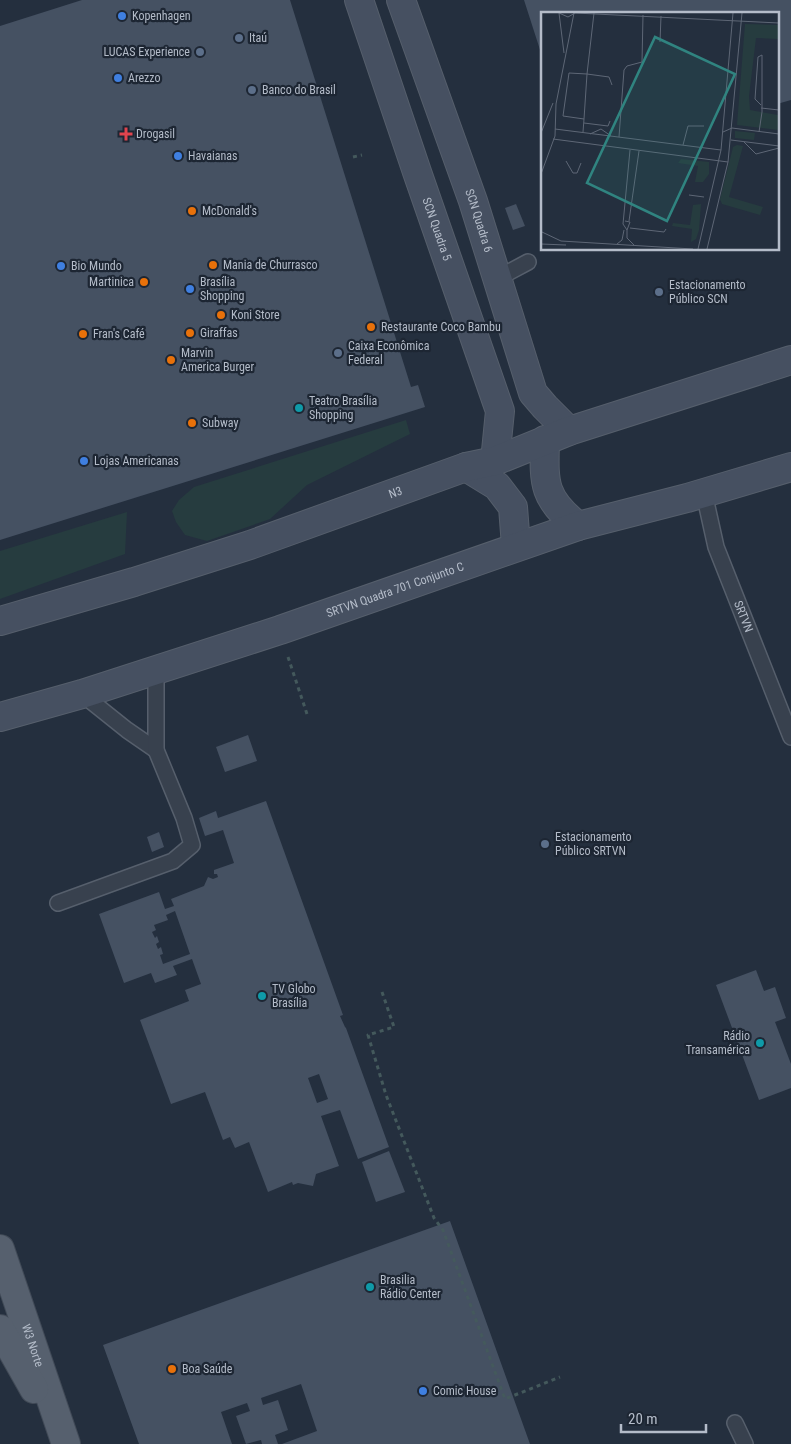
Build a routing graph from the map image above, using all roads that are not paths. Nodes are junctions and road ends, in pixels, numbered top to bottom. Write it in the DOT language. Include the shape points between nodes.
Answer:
graph roads {
  1 [pos="360,0"];
  2 [pos="401,0"];
  3 [pos="528,262"];
  4 [pos="498,278"];
  5 [pos="791,360"];
  6 [pos="557,436"];
  7 [pos="495,461"];
  8 [pos="466,467"];
  9 [pos="785,474"];
  10 [pos="704,493"];
  11 [pos="578,526"];
  12 [pos="516,546"];
  13 [pos="0,621"];
  14 [pos="156,670"];
  15 [pos="82,694"];
  16 [pos="0,716"];
  17 [pos="791,737"];
  18 [pos="156,750"];
  19 [pos="58,903"];
  20 [pos="0,1249"];
  21 [pos="0,1329"];
  22 [pos="735,1424"];
  23 [pos="65,1443"];
  24 [pos="745,1444"];
  1 -- 7 [label="street, SCN Quadra 5" via="500,411"];
  2 -- 4 [label="street, SCN Quadra 6"];
  3 -- 4 [label="lane"];
  4 -- 6 [label="street, SCN Quadra 6" via="533,393 544,407"];
  5 -- 6 [label="street, N3"];
  6 -- 7 [label="street, N3"];
  6 -- 11 [label="street" via="544,473 548,492 562,514"];
  7 -- 8 [label="street, N3"];
  8 -- 12 [label="street" via="497,486 513,507"];
  8 -- 13 [label="street, N3" via="250,545"];
  9 -- 10 [label="street, SRTVN Quadra 701 Conjunto C"];
  10 -- 11 [label="street, SRTVN Quadra 701 Conjunto C"];
  10 -- 17 [label="lane, SRTVN" via="716,547"];
  11 -- 12 [label="street, SRTVN Quadra 701 Conjunto C"];
  12 -- 14 [label="street, SRTVN Quadra 701 Conjunto C" via="280,630"];
  14 -- 15 [label="street, SRTVN Quadra 701 Conjunto C"];
  14 -- 18 [label="lane"];
  15 -- 16 [label="street, SRTVN Quadra 701 Conjunto C"];
  15 -- 18 [label="lane"];
  18 -- 19 [label="lane" via="192,845 173,861"];
  20 -- 23 [label="main road, W3 Norte"];
  21 -- 23 [label="main road"];
  22 -- 24 [label="lane"];
}
